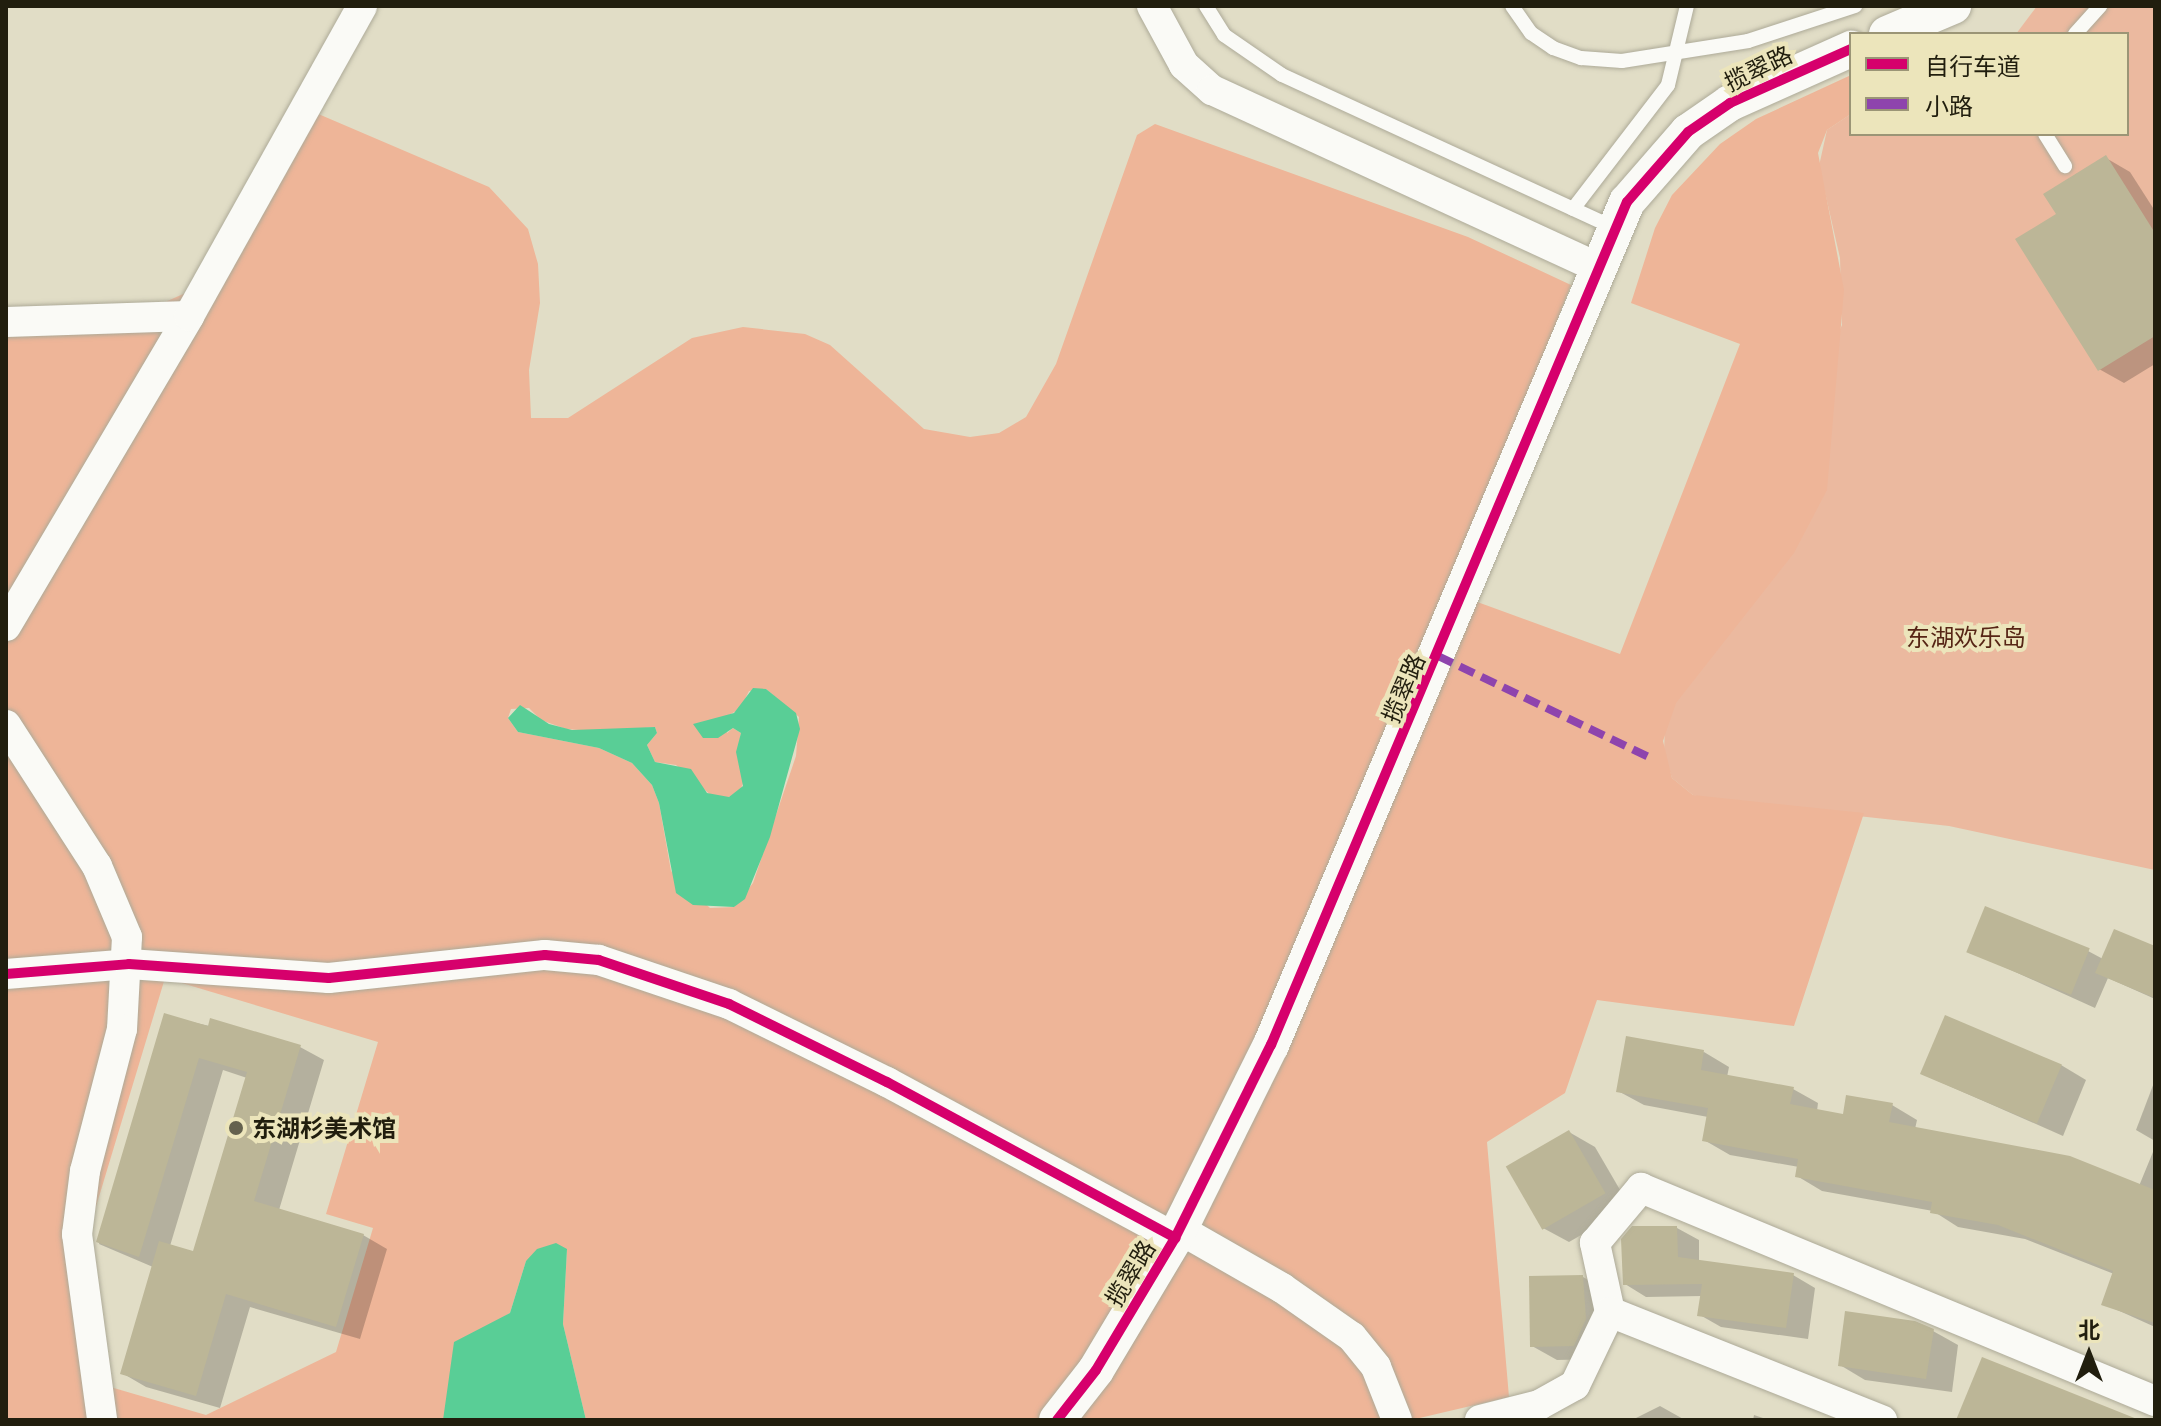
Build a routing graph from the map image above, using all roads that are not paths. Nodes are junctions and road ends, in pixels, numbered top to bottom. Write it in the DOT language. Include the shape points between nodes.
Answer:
graph roads {
  1 [pos="362,6"];
  2 [pos="1152,6"];
  3 [pos="1206,6"];
  4 [pos="1512,6"];
  5 [pos="1687,6"];
  6 [pos="1855,6"];
  7 [pos="1953,6"];
  8 [pos="2100,6"];
  9 [pos="1892,32"];
  10 [pos="2077,32"];
  11 [pos="1849,50"];
  12 [pos="1679,54"];
  13 [pos="2046,136"];
  14 [pos="2065,166"];
  15 [pos="1573,209"];
  16 [pos="1613,227"];
  17 [pos="1596,267"];
  18 [pos="189,316"];
  19 [pos="6,322"];
  20 [pos="6,626"];
  21 [pos="6,725"];
  22 [pos="129,964"];
  23 [pos="6,974"];
  24 [pos="1177,1233"];
  25 [pos="1610,1312"];
  26 [pos="2155,1401"];
  27 [pos="1828,1410"];
  28 [pos="102,1420"];
  29 [pos="1057,1420"];
  30 [pos="1397,1420"];
  31 [pos="1480,1420"];
  32 [pos="1882,1420"];
  1 -- 18 [label="street"];
  2 -- 17 [label="street" via="1184,65 1212,90"];
  3 -- 15 [label="lane" via="1224,35 1282,75"];
  4 -- 12 [label="lane" via="1540,40 1581,58 1622,61"];
  5 -- 12 [label="lane"];
  6 -- 12 [label="lane" via="1776,33"];
  7 -- 9 [label="street"];
  8 -- 10 [label="lane"];
  11 -- 16 [label="street, 揽翠路" via="1754,89 1688,132 1650,171"];
  12 -- 15 [label="lane" via="1668,85"];
  13 -- 14 [label="lane"];
  15 -- 16 [label="lane"];
  16 -- 17 [label="street, 揽翠路"];
  17 -- 24 [label="street, 揽翠路" via="1438,656 1271,1045"];
  18 -- 19 [label="street"];
  18 -- 20 [label="street"];
  21 -- 22 [label="street" via="117,905"];
  22 -- 23 [label="street"];
  22 -- 24 [label="street" via="329,978 545,955 599,960 729,1004"];
  22 -- 28 [label="street" via="122,1029 85,1171 77,1234"];
  24 -- 29 [label="street, 揽翠路" via="1096,1370"];
  24 -- 30 [label="street" via="1282,1288 1352,1337 1376,1367"];
  25 -- 26 [label="street" via="1595,1243 1641,1188"];
  25 -- 27 [label="street"];
  25 -- 31 [label="street" via="1575,1385 1539,1405"];
  27 -- 32 [label="street"];
}
